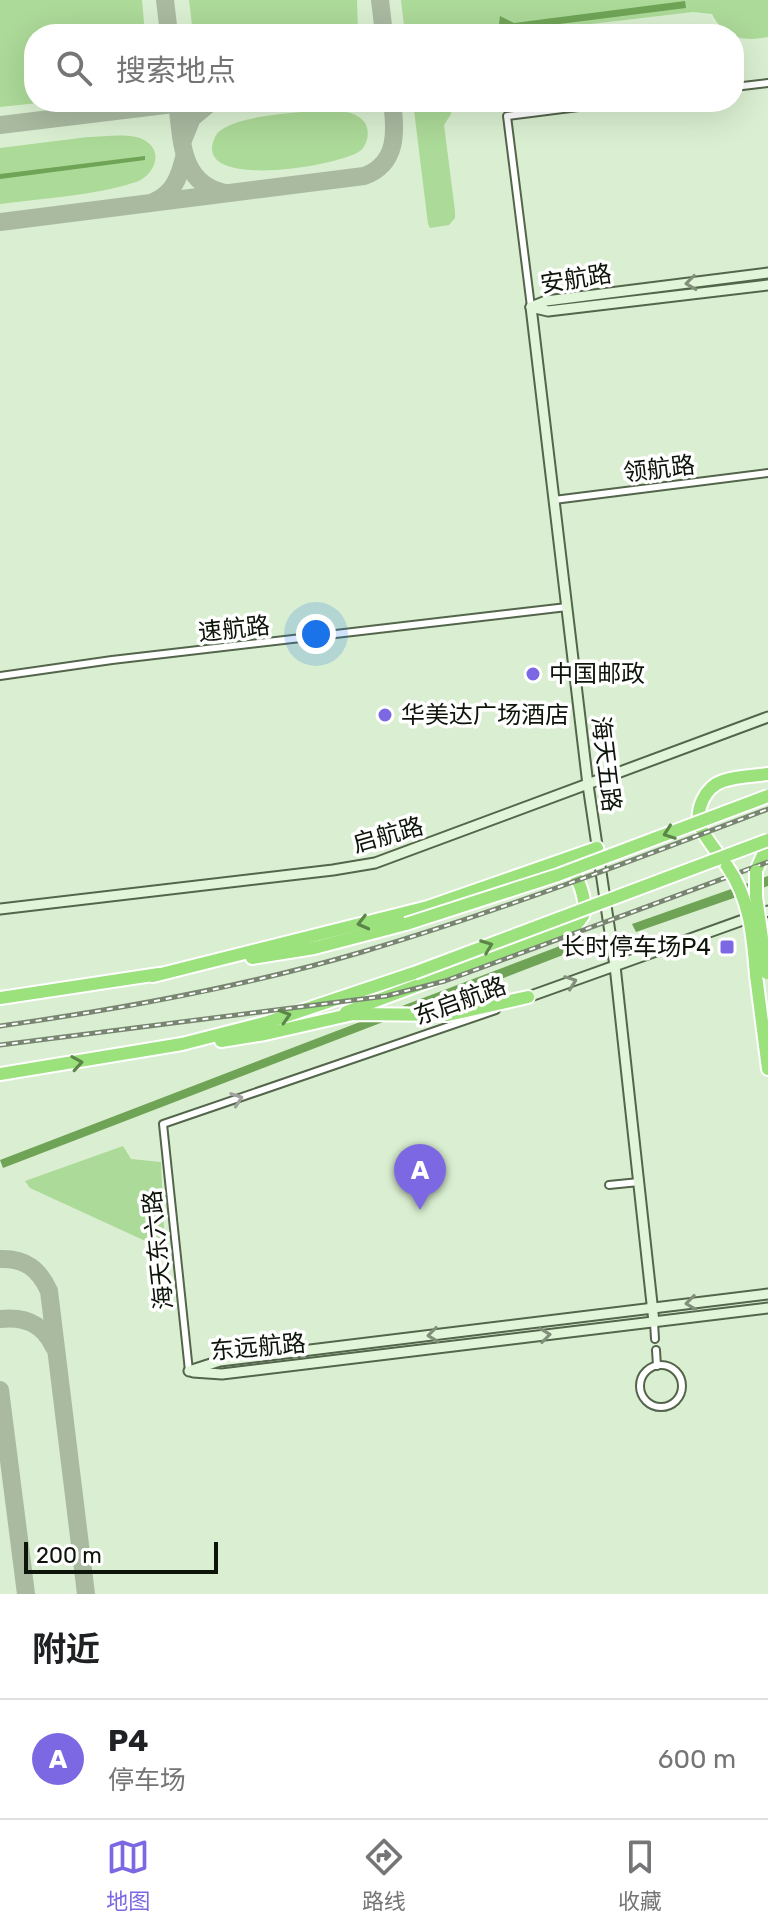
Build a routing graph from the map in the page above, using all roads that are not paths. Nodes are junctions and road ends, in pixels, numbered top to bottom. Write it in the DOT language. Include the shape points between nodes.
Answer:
graph roads {
  1 [pos="768,83"];
  2 [pos="744,86"];
  3 [pos="539,112"];
  4 [pos="768,273"];
  5 [pos="768,285"];
  6 [pos="531,307"];
  7 [pos="768,473"];
  8 [pos="554,500"];
  9 [pos="567,607"];
  10 [pos="0,676"];
  11 [pos="768,717"];
  12 [pos="768,774"];
  13 [pos="588,785"];
  14 [pos="768,796"];
  15 [pos="768,840"];
  16 [pos="597,848"];
  17 [pos="768,852"];
  18 [pos="551,864"];
  19 [pos="0,909"];
  20 [pos="768,911"];
  21 [pos="615,966"];
  22 [pos="153,976"];
  23 [pos="764,976"];
  24 [pos="528,997"];
  25 [pos="0,998"];
  26 [pos="328,1019"];
  27 [pos="182,1044"];
  28 [pos="768,1069"];
  29 [pos="0,1074"];
  30 [pos="163,1124"];
  31 [pos="639,1182"];
  32 [pos="609,1185"];
  33 [pos="768,1294"];
  34 [pos="653,1308"];
  35 [pos="768,1308"];
  36 [pos="654,1322"];
  37 [pos="655,1339"];
  38 [pos="656,1350"];
  39 [pos="657,1366"];
  40 [pos="189,1371"];
  1 -- 2 [label="street"];
  3 -- 6 [label="street, 海天五路" via="507,116"];
  4 -- 6 [label="street, 安航路, one-way"];
  5 -- 6 [label="street, 安航路" via="548,311"];
  6 -- 8 [label="street, 海天五路"];
  7 -- 8 [label="street, 领航路"];
  8 -- 9 [label="street, 海天五路"];
  9 -- 10 [label="street, 速航路"];
  9 -- 13 [label="street, 海天五路"];
  11 -- 13 [label="street, 启航路"];
  12 -- 23 [label="highway, bridge" via="723,781 710,789 699,814 701,829 739,883"];
  13 -- 16 [label="street, 海天五路"];
  13 -- 19 [label="street, 启航路" via="375,863"];
  14 -- 22 [label="highway, one-way, bridge" via="558,875 406,924 314,948"];
  27 -- 15 [label="highway, one-way, bridge" via="268,1022 414,973"];
  16 -- 18 [label="highway"];
  16 -- 21 [label="street, 海天五路"];
  17 -- 23 [label="highway, bridge" via="756,871"];
  18 -- 22 [label="highway, one-way" via="428,907"];
  18 -- 26 [label="highway" via="565,863 574,870 585,905 574,927"];
  20 -- 21 [label="street, 东启航路"];
  24 -- 21 [label="street, 东启航路, one-way"];
  21 -- 31 [label="street, 海天五路"];
  22 -- 25 [label="highway"];
  23 -- 28 [label="highway"];
  24 -- 26 [label="highway" via="448,1015 374,1013"];
  30 -- 24 [label="street, 东启航路, one-way"];
  26 -- 27 [label="highway" via="265,1034"];
  29 -- 27 [label="highway, one-way"];
  30 -- 40 [label="street, 海天东六路"];
  31 -- 32 [label="street"];
  31 -- 34 [label="street, 海天五路"];
  33 -- 34 [label="street, 东远航路, one-way"];
  34 -- 36 [label="street, 海天五路"];
  34 -- 40 [label="street, 东远航路, one-way" via="220,1361"];
  35 -- 36 [label="street, 东远航路"];
  36 -- 37 [label="street"];
  40 -- 36 [label="street, 东远航路, one-way" via="222,1374"];
  38 -- 39 [label="street"];
  39 -- 39 [label="street" via="644,1375 641,1391 650,1404 664,1407 677,1401 682,1385 674,1370"];
}
